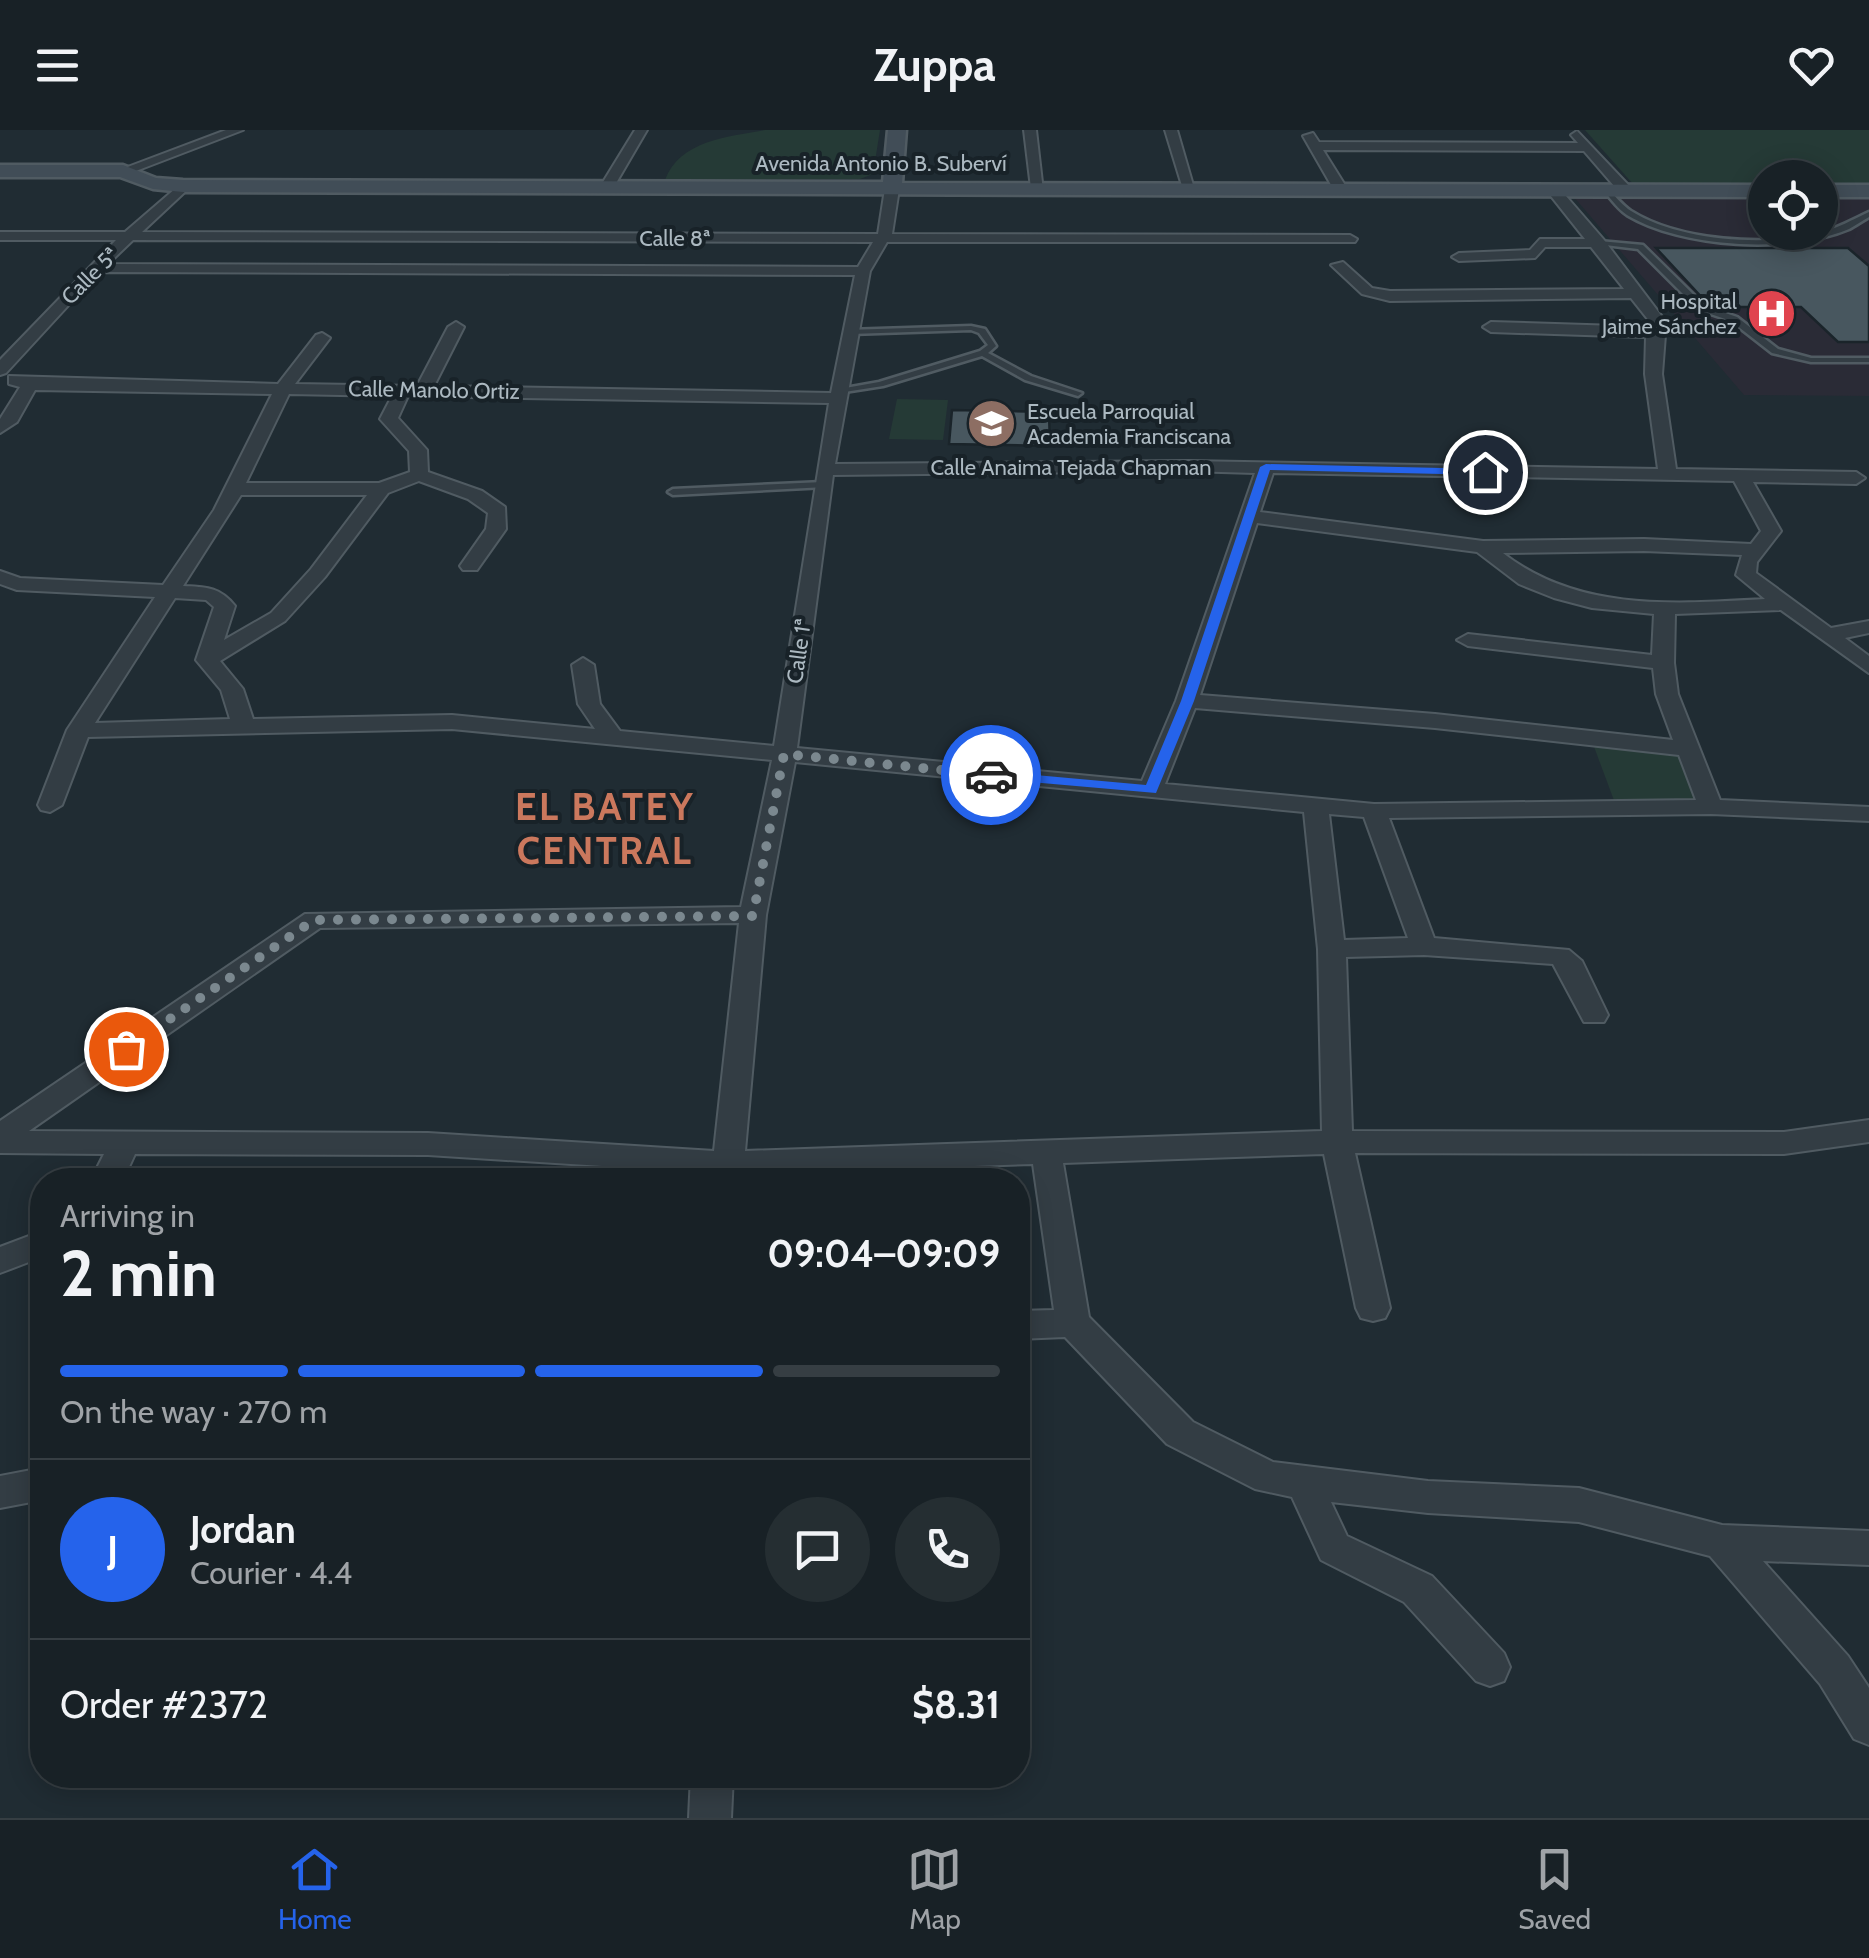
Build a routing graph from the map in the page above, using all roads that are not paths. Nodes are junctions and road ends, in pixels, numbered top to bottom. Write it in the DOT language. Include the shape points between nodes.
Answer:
graph roads {
  1 [pos="237,130"];
  2 [pos="640,130"];
  3 [pos="897,130"];
  4 [pos="1030,130"];
  5 [pos="1172,130"];
  6 [pos="1306,130"];
  7 [pos="1436,130"];
  8 [pos="1573,130"];
  9 [pos="1315,146"];
  10 [pos="1449,147"];
  11 [pos="1588,147"];
  12 [pos="0,171"];
  13 [pos="123,171"];
  14 [pos="183,186"];
  15 [pos="607,187"];
  16 [pos="1038,188"];
  17 [pos="892,189"];
  18 [pos="1190,189"];
  19 [pos="1341,190"];
  20 [pos="1554,191"];
  21 [pos="1617,191"];
  22 [pos="1748,191"];
  23 [pos="1838,192"];
  24 [pos="1867,193"];
  25 [pos="1869,214"];
  26 [pos="0,236"];
  27 [pos="129,236"];
  28 [pos="579,237"];
  29 [pos="882,238"];
  30 [pos="1350,240"];
  31 [pos="1599,244"];
  32 [pos="1459,257"];
  33 [pos="1338,264"];
  34 [pos="95,268"];
  35 [pos="560,270"];
  36 [pos="863,271"];
  37 [pos="1637,293"];
  38 [pos="456,327"];
  39 [pos="1491,327"];
  40 [pos="850,332"];
  41 [pos="1653,332"];
  42 [pos="322,338"];
  43 [pos="983,353"];
  44 [pos="1869,360"];
  45 [pos="0,372"];
  46 [pos="30,385"];
  47 [pos="284,387"];
  48 [pos="402,390"];
  49 [pos="424,390"];
  50 [pos="1078,393"];
  51 [pos="838,394"];
  52 [pos="0,428"];
  53 [pos="1266,467"];
  54 [pos="419,475"];
  55 [pos="1668,476"];
  56 [pos="1741,476"];
  57 [pos="824,477"];
  58 [pos="1856,478"];
  59 [pos="234,489"];
  60 [pos="381,489"];
  61 [pos="672,492"];
  62 [pos="1250,516"];
  63 [pos="1483,547"];
  64 [pos="1758,550"];
  65 [pos="470,566"];
  66 [pos="0,577"];
  67 [pos="169,591"];
  68 [pos="1784,604"];
  69 [pos="1665,610"];
  70 [pos="1869,627"];
  71 [pos="1827,634"];
  72 [pos="1468,640"];
  73 [pos="206,660"];
  74 [pos="1663,663"];
  75 [pos="583,665"];
  76 [pos="1869,666"];
  77 [pos="1187,701"];
  78 [pos="244,726"];
  79 [pos="79,730"];
  80 [pos="614,739"];
  81 [pos="1687,750"];
  82 [pos="784,754"];
  83 [pos="1151,790"];
  84 [pos="50,805"];
  85 [pos="1711,807"];
  86 [pos="1316,808"];
  87 [pos="1374,811"];
  88 [pos="1869,814"];
  89 [pos="753,916"];
  90 [pos="1424,946"];
  91 [pos="1332,949"];
  92 [pos="1594,1015"];
  93 [pos="1869,1132"];
  94 [pos="0,1139"];
  95 [pos="125,1142"];
  96 [pos="1337,1142"];
  97 [pos="1046,1150"];
  98 [pos="113,1168"];
  99 [pos="695,1168"];
  100 [pos="728,1168"];
  101 [pos="773,1168"];
  102 [pos="30,1249"];
  103 [pos="0,1260"];
  104 [pos="1373,1308"];
  105 [pos="1073,1323"];
  106 [pos="1030,1324"];
  107 [pos="1304,1482"];
  108 [pos="30,1486"];
  109 [pos="0,1492"];
  110 [pos="1722,1542"];
  111 [pos="1869,1548"];
  112 [pos="1490,1666"];
  113 [pos="1869,1726"];
  114 [pos="711,1788"];
  115 [pos="710,1818"];
  1 -- 13 [label="street"];
  2 -- 15 [label="street"];
  3 -- 17 [label="main road, Calle 1ª"];
  4 -- 16 [label="street"];
  5 -- 18 [label="street"];
  6 -- 9 [label="street"];
  7 -- 10 [label="street"];
  8 -- 11 [label="street"];
  9 -- 10 [label="street"];
  9 -- 19 [label="street"];
  10 -- 11 [label="street"];
  11 -- 21 [label="street"];
  12 -- 13 [label="main road, Avenida Antonio B. Suberví"];
  13 -- 14 [label="main road, Avenida Antonio B. Suberví"];
  14 -- 15 [label="main road, Avenida Antonio B. Suberví"];
  14 -- 27 [label="street, Calle 5ª"];
  15 -- 17 [label="main road, Avenida Antonio B. Suberví"];
  16 -- 17 [label="main road, Avenida Antonio B. Suberví"];
  16 -- 18 [label="main road, Avenida Antonio B. Suberví"];
  17 -- 29 [label="street, Calle 1ª"];
  18 -- 19 [label="main road, Avenida Antonio B. Suberví"];
  19 -- 20 [label="main road, Avenida Antonio B. Suberví"];
  20 -- 21 [label="main road, Avenida Antonio B. Suberví"];
  20 -- 31 [label="street"];
  21 -- 22 [label="main road, Avenida Antonio B. Suberví"];
  21 -- 25 [label="lane" via="1626,211 1648,222 1714,238 1827,235"];
  23 -- 24 [label="main road"];
  26 -- 27 [label="street, Calle 8ª"];
  27 -- 28 [label="street, Calle 8ª"];
  27 -- 34 [label="street, Calle 5ª"];
  28 -- 29 [label="street, Calle 8ª"];
  28 -- 35 [label="street"];
  29 -- 30 [label="street, Calle 8ª"];
  29 -- 36 [label="street, Calle 1ª"];
  31 -- 32 [label="street" via="1540,243 1535,254"];
  31 -- 37 [label="street"];
  31 -- 44 [label="lane" via="1640,247 1702,308 1734,320 1775,351 1810,360"];
  33 -- 37 [label="street" via="1367,291 1390,296"];
  34 -- 35 [label="street"];
  34 -- 45 [label="street, Calle 5ª"];
  35 -- 36 [label="street"];
  36 -- 40 [label="street, Calle 1ª"];
  37 -- 41 [label="street" via="1658,322"];
  38 -- 49 [label="street"];
  39 -- 41 [label="street"];
  40 -- 43 [label="lane" via="971,328 992,346"];
  40 -- 51 [label="street, Calle 1ª"];
  41 -- 55 [label="street"];
  42 -- 47 [label="street"];
  43 -- 50 [label="lane" via="1028,378"];
  43 -- 51 [label="lane"];
  45 -- 46 [label="street, Calle 5ª"];
  46 -- 47 [label="street, Calle Manolo Ortiz"];
  46 -- 52 [label="street"];
  47 -- 48 [label="street, Calle Manolo Ortiz"];
  47 -- 59 [label="street"];
  48 -- 49 [label="street, Calle Manolo Ortiz"];
  48 -- 54 [label="street" via="389,420 418,450"];
  49 -- 51 [label="street, Calle Manolo Ortiz"];
  51 -- 57 [label="street, Calle 1ª"];
  53 -- 55 [label="street, Calle Anaima Tejada Chapman"];
  53 -- 57 [label="street, Calle Anaima Tejada Chapman"];
  53 -- 62 [label="street"];
  54 -- 60 [label="street"];
  54 -- 65 [label="street" via="475,495 498,511 496,529"];
  55 -- 56 [label="street, Calle Anaima Tejada Chapman"];
  56 -- 58 [label="street, Calle Anaima Tejada Chapman"];
  56 -- 64 [label="street" via="1771,531"];
  57 -- 61 [label="lane"];
  57 -- 82 [label="street, Calle 1ª"];
  59 -- 60 [label="street"];
  59 -- 67 [label="street"];
  60 -- 73 [label="street" via="278,616"];
  62 -- 63 [label="street"];
  62 -- 77 [label="street"];
  63 -- 64 [label="street"];
  63 -- 69 [label="street" via="1532,582 1575,597"];
  64 -- 68 [label="street" via="1746,575"];
  66 -- 67 [label="street" via="17,584"];
  67 -- 73 [label="street" via="212,594 225,606"];
  67 -- 79 [label="street"];
  68 -- 69 [label="street"];
  68 -- 71 [label="street"];
  69 -- 74 [label="street"];
  70 -- 71 [label="street"];
  71 -- 76 [label="street"];
  72 -- 74 [label="street"];
  73 -- 78 [label="street" via="232,688"];
  74 -- 81 [label="street"];
  75 -- 80 [label="street" via="588,704"];
  77 -- 81 [label="street"];
  77 -- 83 [label="street"];
  78 -- 79 [label="street"];
  78 -- 80 [label="street" via="452,722"];
  79 -- 84 [label="street"];
  80 -- 82 [label="street"];
  81 -- 85 [label="street"];
  82 -- 83 [label="street"];
  82 -- 89 [label="street, Calle 1ª"];
  83 -- 86 [label="street"];
  85 -- 87 [label="street"];
  85 -- 88 [label="street"];
  86 -- 87 [label="street"];
  86 -- 91 [label="street"];
  87 -- 90 [label="street"];
  89 -- 94 [label="street" via="314,920"];
  89 -- 100 [label="street, Calle 1ª"];
  90 -- 91 [label="street"];
  90 -- 92 [label="street" via="1559,956 1568,961"];
  91 -- 96 [label="street"];
  93 -- 96 [label="street" via="1784,1143"];
  94 -- 95 [label="street"];
  95 -- 98 [label="street"];
  95 -- 99 [label="street" via="428,1144"];
  96 -- 97 [label="street"];
  96 -- 104 [label="street"];
  97 -- 101 [label="street"];
  97 -- 105 [label="street"];
  102 -- 103 [label="street"];
  105 -- 106 [label="street"];
  105 -- 107 [label="street" via="1180,1433 1268,1478"];
  107 -- 110 [label="street" via="1578,1505"];
  107 -- 112 [label="street" via="1334,1548 1418,1589"];
  108 -- 109 [label="street"];
  110 -- 111 [label="street"];
  110 -- 113 [label="street" via="1834,1670"];
  114 -- 115 [label="street"];
}
